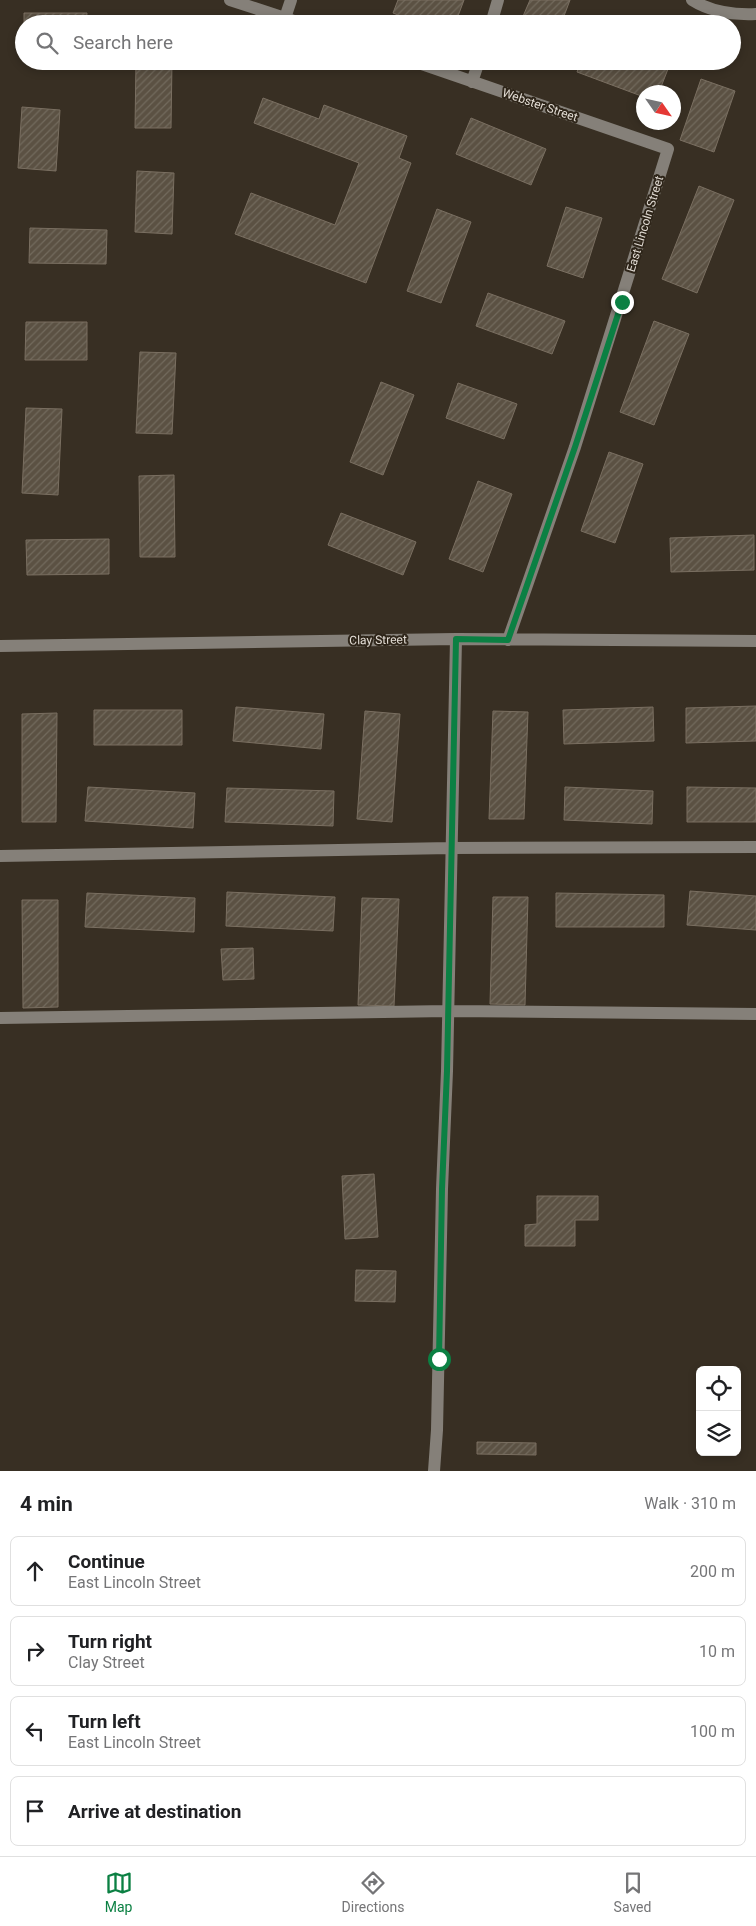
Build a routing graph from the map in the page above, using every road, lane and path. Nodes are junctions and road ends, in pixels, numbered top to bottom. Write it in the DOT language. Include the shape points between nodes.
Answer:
graph roads {
  1 [pos="230,0"];
  2 [pos="291,0"];
  3 [pos="498,0"];
  4 [pos="692,0"];
  5 [pos="756,14"];
  6 [pos="276,15"];
  7 [pos="286,15"];
  8 [pos="494,15"];
  9 [pos="438,70"];
  10 [pos="476,70"];
  11 [pos="472,82"];
  12 [pos="668,149"];
  13 [pos="456,639"];
  14 [pos="508,640"];
  15 [pos="756,641"];
  16 [pos="0,646"];
  17 [pos="756,847"];
  18 [pos="451,848"];
  19 [pos="0,856"];
  20 [pos="448,1011"];
  21 [pos="756,1014"];
  22 [pos="0,1018"];
  23 [pos="434,1471"];
  1 -- 6 [label="street"];
  2 -- 7 [label="street"];
  3 -- 8 [label="street"];
  4 -- 5 [label="street" via="704,8"];
  9 -- 11 [label="street, Webster Street"];
  10 -- 11 [label="street"];
  11 -- 12 [label="street, Webster Street"];
  12 -- 14 [label="street, East Lincoln Street" via="578,438"];
  13 -- 14 [label="street, Clay Street"];
  13 -- 16 [label="street, Clay Street"];
  13 -- 18 [label="street"];
  14 -- 15 [label="street, Clay Street"];
  17 -- 18 [label="street"];
  18 -- 19 [label="street"];
  18 -- 20 [label="street"];
  20 -- 21 [label="street"];
  20 -- 22 [label="street"];
  20 -- 23 [label="street"];
}
